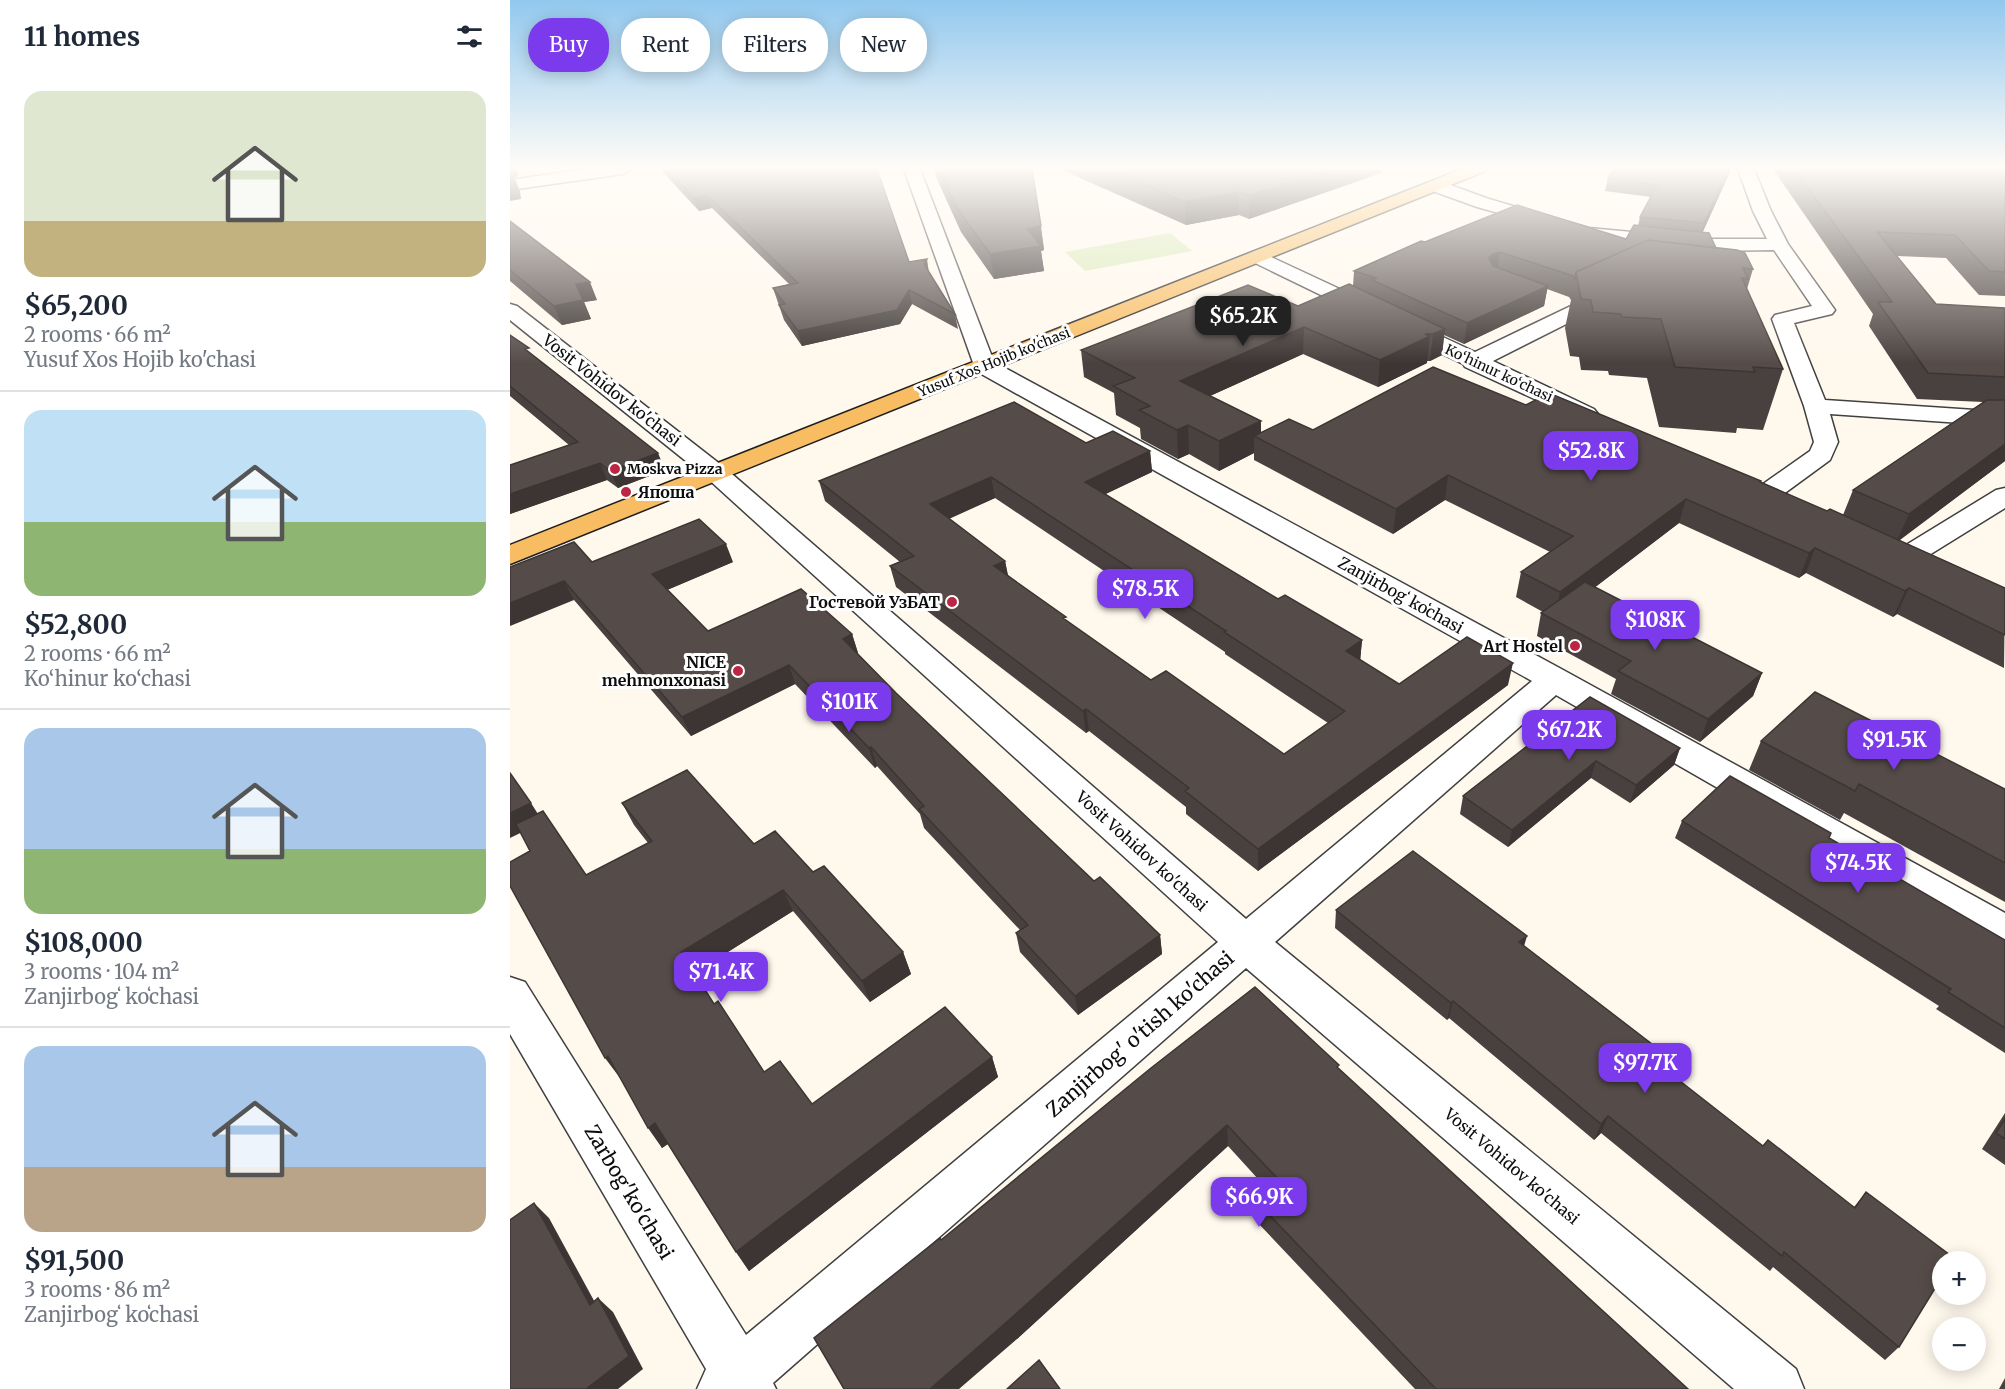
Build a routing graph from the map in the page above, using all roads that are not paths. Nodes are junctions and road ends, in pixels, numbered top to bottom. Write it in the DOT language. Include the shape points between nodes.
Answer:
graph roads {
  1 [pos="935,234"];
  2 [pos="1316,234"];
  3 [pos="1596,234"];
  4 [pos="1773,234"];
  5 [pos="1779,244"];
  6 [pos="1258,257"];
  7 [pos="1623,289"];
  8 [pos="1550,299"];
  9 [pos="510,310"];
  10 [pos="1760,310"];
  11 [pos="1782,319"];
  12 [pos="1551,324"];
  13 [pos="1473,362"];
  14 [pos="984,366"];
  15 [pos="1816,406"];
  16 [pos="2005,419"];
  17 [pos="1606,423"];
  18 [pos="716,473"];
  19 [pos="1765,495"];
  20 [pos="2005,496"];
  21 [pos="510,555"];
  22 [pos="1934,572"];
  23 [pos="1554,679"];
  24 [pos="2005,933"];
  25 [pos="1246,943"];
  26 [pos="510,995"];
  27 [pos="738,1385"];
  28 [pos="1776,1389"];
  1 -- 14 [label="street"];
  2 -- 6 [label="main road, Yusuf Xos Hojib ko'chasi"];
  3 -- 5 [label="street" via="1706,245"];
  4 -- 5 [label="street"];
  5 -- 11 [label="street" via="1825,310"];
  6 -- 13 [label="street, Ko‘hinur ko‘chasi"];
  6 -- 14 [label="main road, Yusuf Xos Hojib ko'chasi"];
  7 -- 12 [label="street"];
  8 -- 12 [label="street" via="1561,303"];
  9 -- 18 [label="street, Vosit Vohidov ko'chasi"];
  10 -- 11 [label="street"];
  11 -- 15 [label="street"];
  12 -- 13 [label="street"];
  13 -- 17 [label="street, Ko‘hinur ko‘chasi"];
  14 -- 18 [label="main road, Yusuf Xos Hojib ko'chasi"];
  14 -- 23 [label="street, Zanjirbogʻ koʻchasi"];
  15 -- 16 [label="street"];
  15 -- 19 [label="street" via="1826,441 1821,455"];
  18 -- 21 [label="main road, Yusuf Xos Hojib ko'chasi"];
  18 -- 25 [label="street, Vosit Vohidov ko'chasi"];
  20 -- 22 [label="street" via="1892,554"];
  23 -- 24 [label="street, Zanjirbogʻ koʻchasi"];
  23 -- 25 [label="street, Zanjirbog' o'tish ko'chasi"];
  25 -- 27 [label="street, Zanjirbog' o'tish ko'chasi"];
  25 -- 28 [label="street, Vosit Vohidov ko'chasi"];
  26 -- 27 [label="street, Zarbog'ko'chasi"];
}
